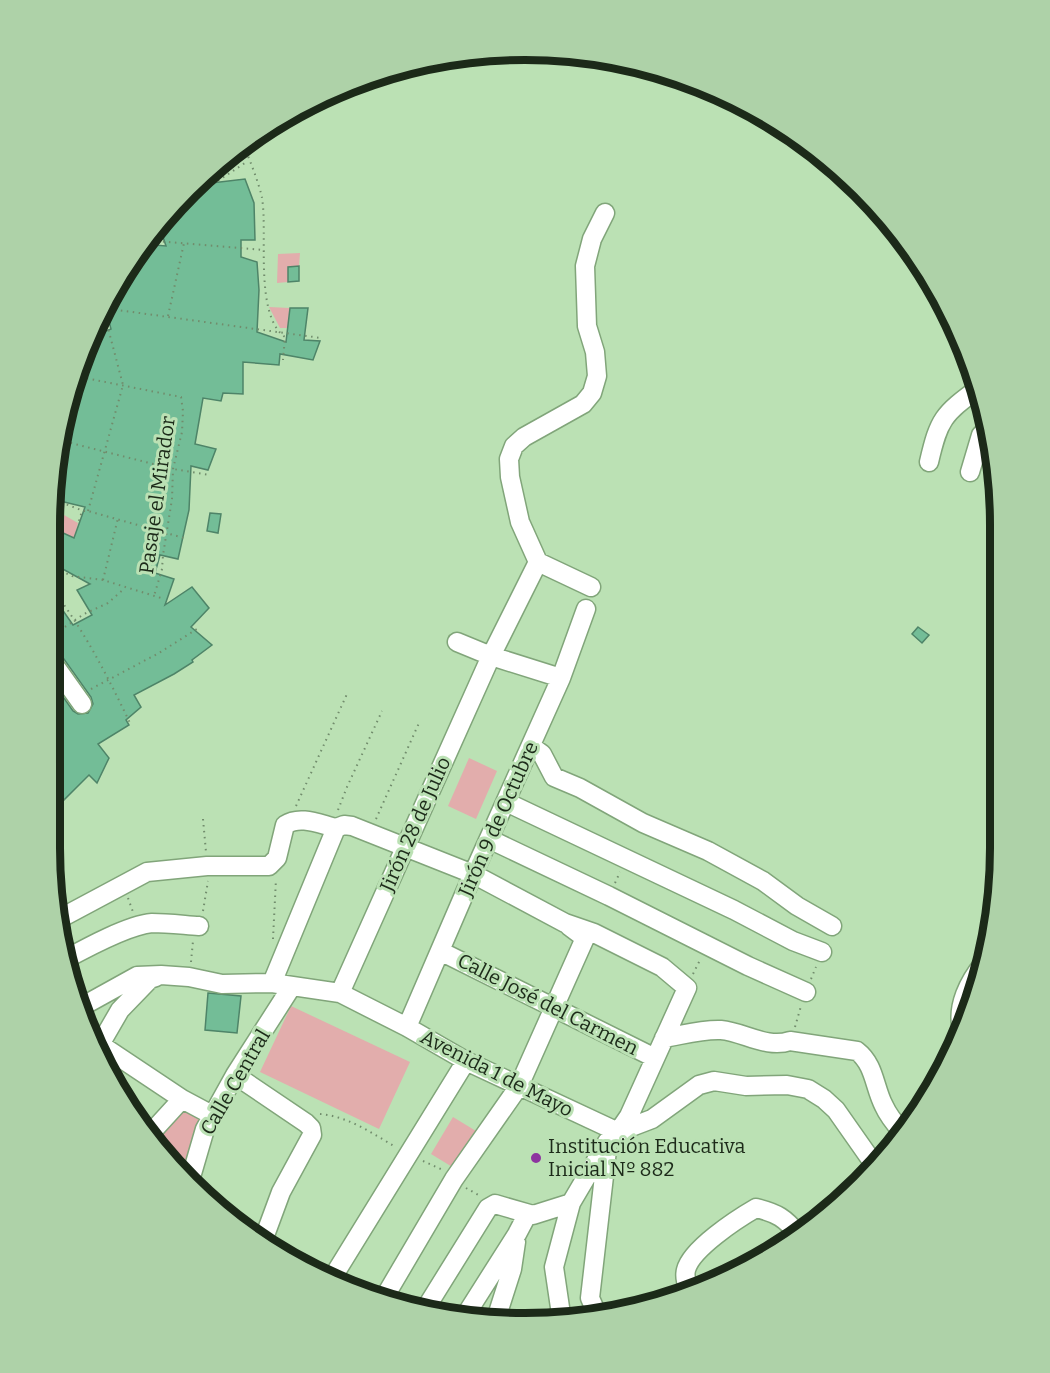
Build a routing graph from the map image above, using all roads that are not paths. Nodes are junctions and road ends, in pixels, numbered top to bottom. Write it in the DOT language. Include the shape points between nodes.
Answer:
graph roads {
  1 [pos="605,213"];
  2 [pos="971,394"];
  3 [pos="981,435"];
  4 [pos="929,462"];
  5 [pos="970,472"];
  6 [pos="538,562"];
  7 [pos="591,587"];
  8 [pos="586,609"];
  9 [pos="457,642"];
  10 [pos="491,656"];
  11 [pos="60,672"];
  12 [pos="561,678"];
  13 [pos="80,701"];
  14 [pos="531,746"];
  15 [pos="506,802"];
  16 [pos="334,827"];
  17 [pos="489,839"];
  18 [pos="404,848"];
  19 [pos="473,874"];
  20 [pos="65,916"];
  21 [pos="565,923"];
  22 [pos="200,926"];
  23 [pos="832,926"];
  24 [pos="440,951"];
  25 [pos="822,952"];
  26 [pos="73,956"];
  27 [pos="161,975"];
  28 [pos="272,983"];
  29 [pos="292,986"];
  30 [pos="806,992"];
  31 [pos="340,993"];
  32 [pos="966,994"];
  33 [pos="87,1004"];
  34 [pos="554,1008"];
  35 [pos="961,1009"];
  36 [pos="407,1027"];
  37 [pos="664,1038"];
  38 [pos="102,1041"];
  39 [pos="107,1051"];
  40 [pos="655,1058"];
  41 [pos="466,1061"];
  42 [pos="235,1075"];
  43 [pos="519,1086"];
  44 [pos="182,1099"];
  45 [pos="212,1115"];
  46 [pos="898,1126"];
  47 [pos="155,1129"];
  48 [pos="613,1137"];
  49 [pos="871,1159"];
  50 [pos="192,1173"];
  51 [pos="571,1203"];
  52 [pos="527,1215"];
  53 [pos="793,1228"];
  54 [pos="266,1234"];
  55 [pos="517,1234"];
  56 [pos="336,1273"];
  57 [pos="687,1284"];
  58 [pos="388,1292"];
  59 [pos="429,1303"];
  60 [pos="594,1308"];
  61 [pos="469,1309"];
  62 [pos="561,1311"];
  63 [pos="498,1312"];
  1 -- 6 [label="street" via="585,266 586,326 595,352 597,376 592,393 583,404 524,437 514,446 509,459 520,522"];
  2 -- 4 [label="street" via="946,413"];
  3 -- 5 [label="street"];
  6 -- 7 [label="street"];
  6 -- 10 [label="street, Jirón 28 de Julio"];
  8 -- 12 [label="street, Jirón 9 de Octubre"];
  9 -- 10 [label="street"];
  10 -- 12 [label="street"];
  10 -- 18 [label="street, Jirón 28 de Julio"];
  11 -- 13 [label="street"];
  12 -- 14 [label="street, Jirón 9 de Octubre"];
  14 -- 15 [label="street, Jirón 9 de Octubre"];
  14 -- 23 [label="street" via="542,754 554,777 764,881"];
  15 -- 17 [label="street, Jirón 9 de Octubre"];
  15 -- 25 [label="street"];
  16 -- 18 [label="street" via="352,826"];
  16 -- 20 [label="street" via="291,821 281,834 272,865 157,869"];
  16 -- 28 [label="street"];
  17 -- 19 [label="street, Jirón 9 de Octubre"];
  17 -- 30 [label="street"];
  18 -- 19 [label="street"];
  18 -- 31 [label="street, Jirón 28 de Julio"];
  19 -- 21 [label="street"];
  19 -- 24 [label="street, Jirón 9 de Octubre"];
  21 -- 34 [label="street" via="585,938"];
  21 -- 37 [label="street" via="662,967 687,988"];
  22 -- 26 [label="street" via="138,926"];
  24 -- 34 [label="street, Calle José del Carmen"];
  24 -- 36 [label="street, Jirón 9 de Octubre"];
  27 -- 28 [label="street, Avenida 1 de Mayo" via="222,984"];
  27 -- 33 [label="street, Avenida 1 de Mayo" via="137,976"];
  27 -- 38 [label="street" via="150,979 120,1010"];
  28 -- 29 [label="street, Avenida 1 de Mayo"];
  29 -- 31 [label="street, Avenida 1 de Mayo"];
  29 -- 42 [label="street, Calle Central"];
  31 -- 36 [label="street, Avenida 1 de Mayo"];
  32 -- 35 [label="street"];
  34 -- 40 [label="street, Calle José del Carmen"];
  34 -- 43 [label="street"];
  36 -- 41 [label="street, Avenida 1 de Mayo"];
  37 -- 40 [label="street"];
  37 -- 46 [label="street" via="718,1030 780,1044 790,1041 857,1051 871,1067 884,1106"];
  39 -- 44 [label="street"];
  40 -- 48 [label="street" via="629,1116"];
  41 -- 43 [label="street, Avenida 1 de Mayo"];
  41 -- 56 [label="street"];
  42 -- 45 [label="street, Calle Central"];
  42 -- 54 [label="street" via="311,1128 312,1135 281,1192"];
  43 -- 48 [label="street, Avenida 1 de Mayo"];
  43 -- 58 [label="street" via="454,1179"];
  44 -- 45 [label="street"];
  44 -- 47 [label="street"];
  45 -- 50 [label="street, Calle Central"];
  48 -- 49 [label="street" via="652,1119 699,1085 714,1080 746,1086 787,1085 808,1089 824,1099"];
  48 -- 51 [label="street"];
  48 -- 60 [label="street" via="590,1298"];
  51 -- 52 [label="street"];
  51 -- 62 [label="street" via="554,1267"];
  52 -- 55 [label="street"];
  52 -- 59 [label="street" via="495,1204 488,1208"];
  53 -- 57 [label="street" via="775,1213 756,1208 714,1236 690,1261"];
  55 -- 61 [label="street"];
  55 -- 63 [label="street" via="512,1269"];
}
